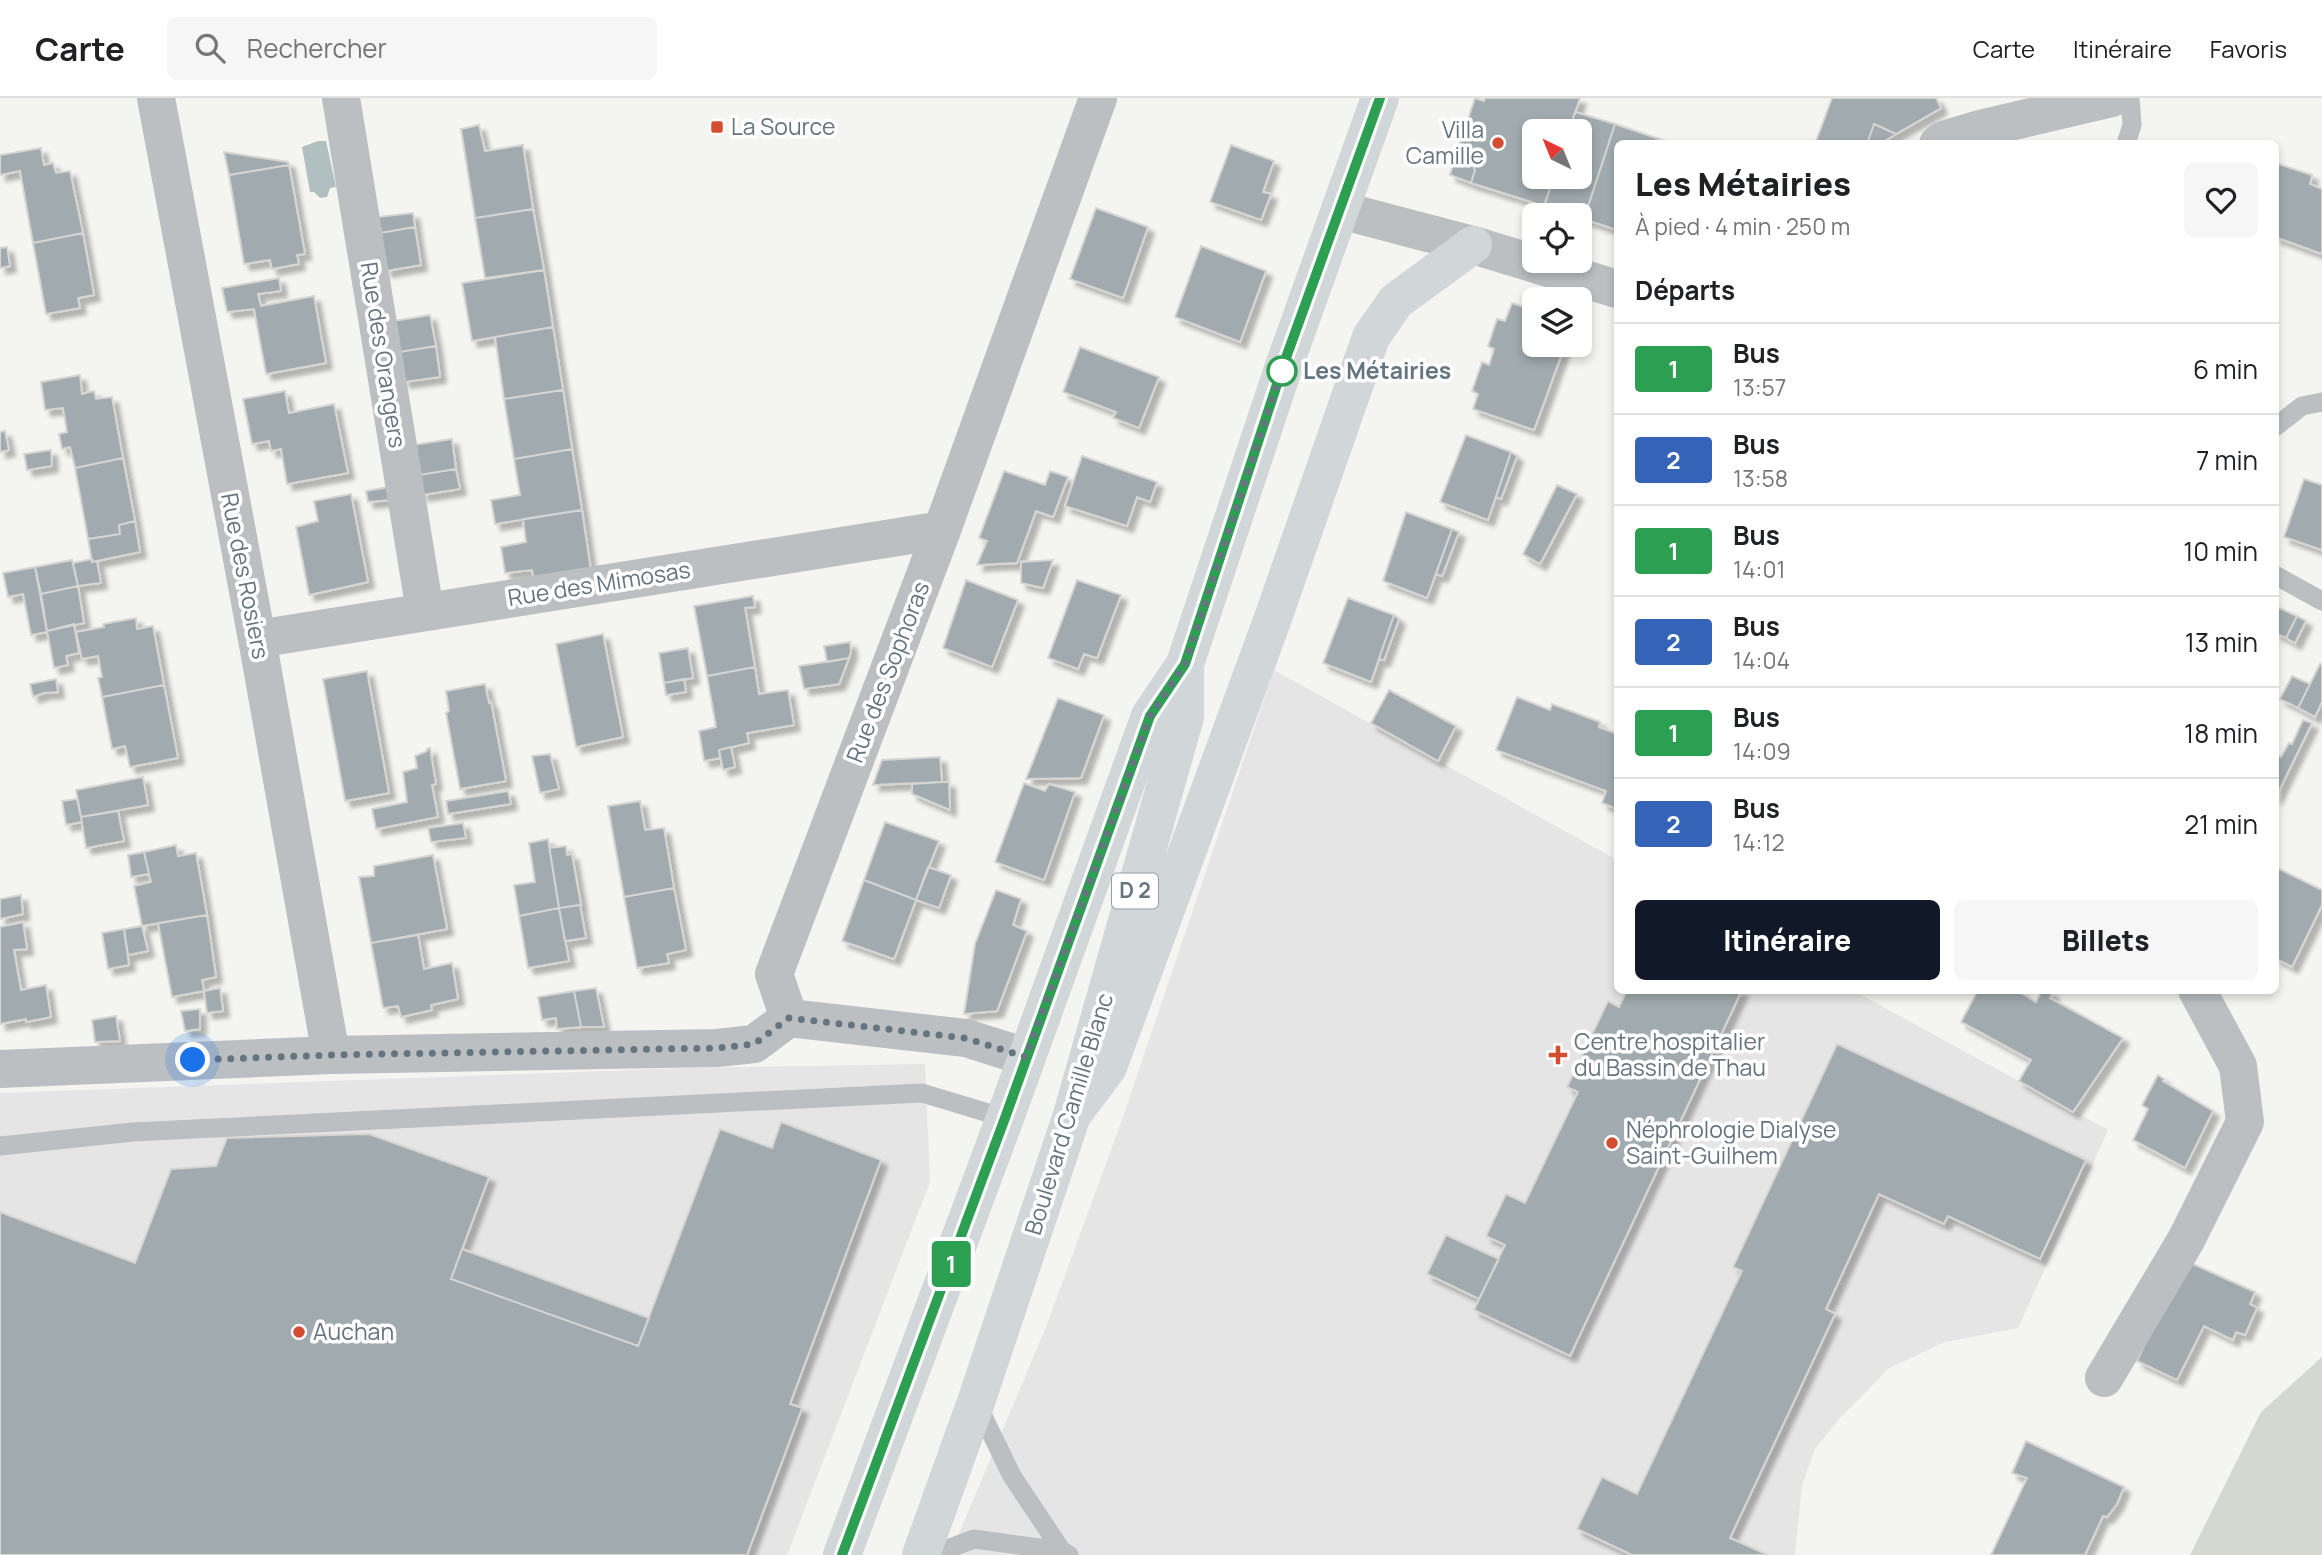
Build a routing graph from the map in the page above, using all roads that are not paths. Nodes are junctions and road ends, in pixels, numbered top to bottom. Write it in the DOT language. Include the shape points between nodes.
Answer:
graph roads {
  1 [pos="156,98"];
  2 [pos="341,98"];
  3 [pos="1098,98"];
  4 [pos="1380,98"];
  5 [pos="2112,98"];
  6 [pos="2130,98"];
  7 [pos="1943,140"];
  8 [pos="2127,140"];
  9 [pos="1340,210"];
  10 [pos="1473,245"];
  11 [pos="1614,288"];
  12 [pos="2322,402"];
  13 [pos="2279,424"];
  14 [pos="942,530"];
  15 [pos="2279,577"];
  16 [pos="2322,601"];
  17 [pos="425,611"];
  18 [pos="257,639"];
  19 [pos="1185,664"];
  20 [pos="2199,994"];
  21 [pos="789,1018"];
  22 [pos="331,1055"];
  23 [pos="1026,1057"];
  24 [pos="0,1069"];
  25 [pos="1072,1115"];
  26 [pos="1005,1118"];
  27 [pos="0,1146"];
  28 [pos="2104,1378"];
  29 [pos="976,1402"];
  30 [pos="1065,1553"];
  31 [pos="842,1555"];
  32 [pos="921,1555"];
  33 [pos="932,1555"];
  1 -- 18 [label="street, Rue des Rosiers"];
  2 -- 17 [label="street, Rue des Orangers"];
  3 -- 14 [label="street, Rue des Sophoras"];
  4 -- 9 [label="main road, Boulevard Camille Blanc / D 2"];
  5 -- 7 [label="street"];
  6 -- 8 [label="lane" via="2132,125"];
  9 -- 10 [label="street"];
  9 -- 19 [label="main road, Boulevard Camille Blanc / D 2" via="1283,366"];
  10 -- 11 [label="street"];
  10 -- 25 [label="main road" via="1396,301 1371,337 1108,1067"];
  12 -- 13 [label="lane" via="2302,406"];
  14 -- 17 [label="street, Rue des Mimosas"];
  14 -- 21 [label="street, Rue des Sophoras" via="775,975"];
  15 -- 16 [label="lane"];
  17 -- 18 [label="street, Rue des Mimosas"];
  18 -- 22 [label="street, Rue des Rosiers"];
  19 -- 23 [label="main road, Boulevard Camille Blanc / D 2" via="1150,716"];
  19 -- 25 [label="main road, Boulevard Camille Blanc / D 2" via="1185,716"];
  20 -- 28 [label="street" via="2238,1066 2245,1122 2186,1240"];
  21 -- 22 [label="street" via="754,1044 718,1048"];
  21 -- 23 [label="street" via="965,1038"];
  22 -- 24 [label="street"];
  23 -- 26 [label="main road, Boulevard Camille Blanc / D 2"];
  25 -- 29 [label="main road, Boulevard Camille Blanc / D 2"];
  26 -- 27 [label="lane" via="922,1093 133,1132"];
  26 -- 31 [label="main road, Boulevard Camille Blanc / D 2"];
  29 -- 30 [label="lane" via="1012,1476"];
  29 -- 32 [label="main road, Boulevard Camille Blanc / D 2"];
  30 -- 33 [label="lane" via="974,1539"];
}
